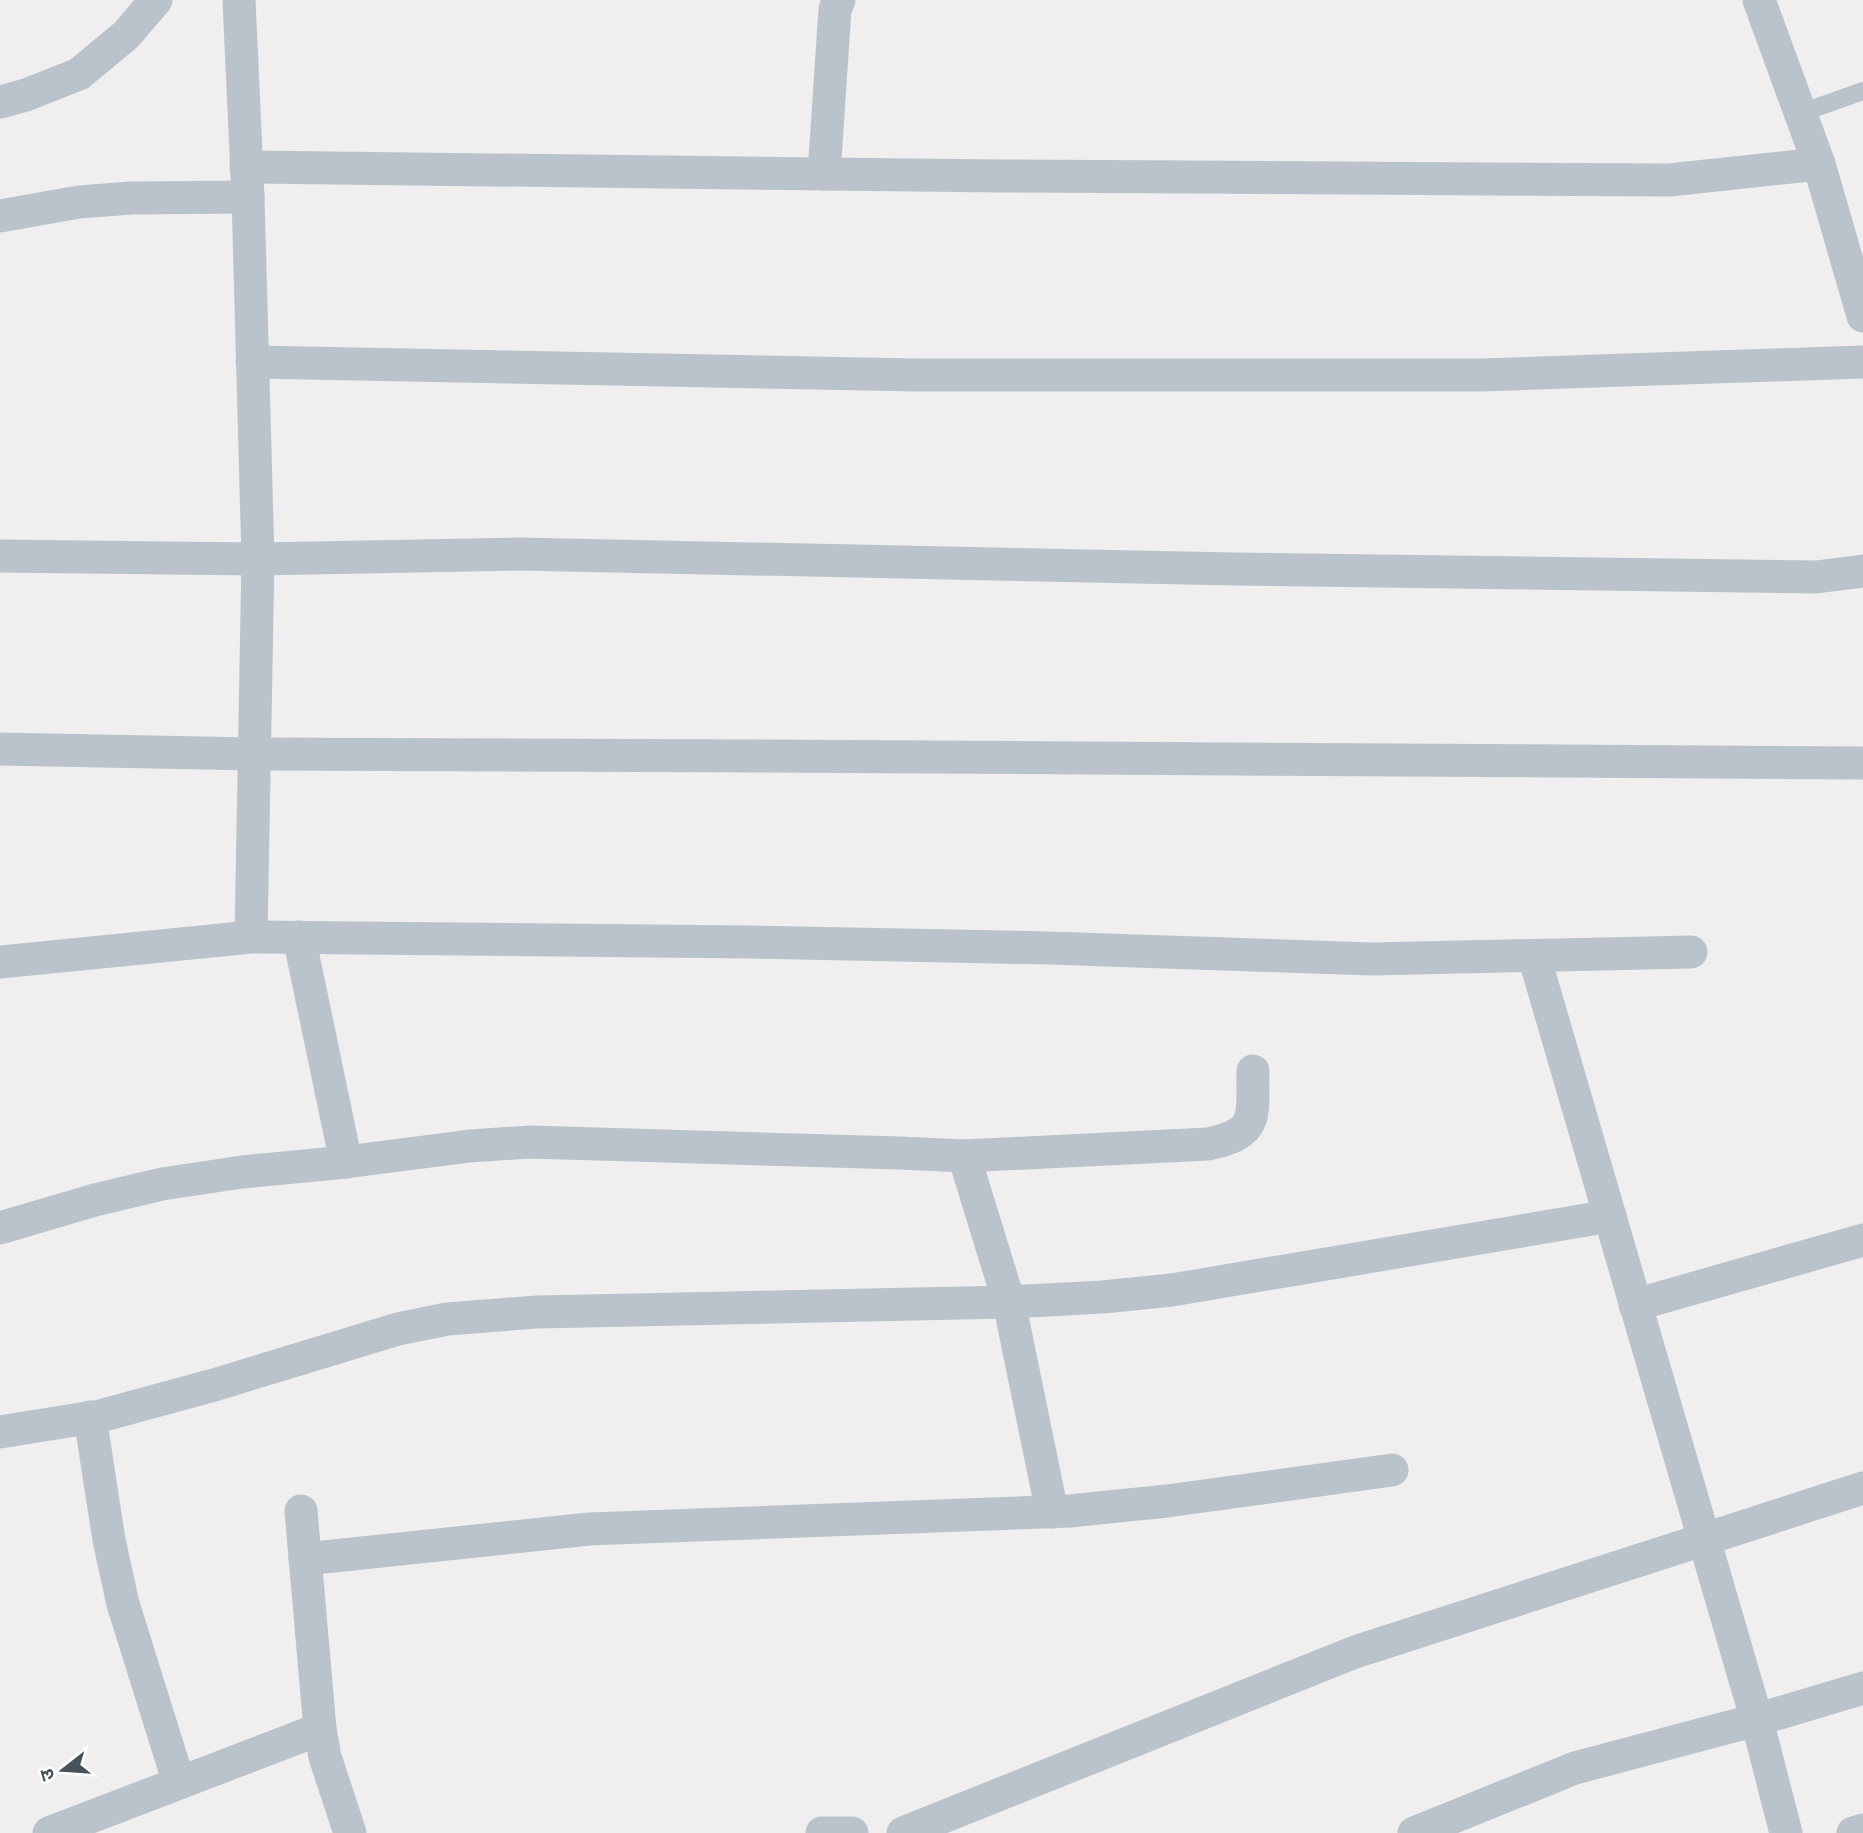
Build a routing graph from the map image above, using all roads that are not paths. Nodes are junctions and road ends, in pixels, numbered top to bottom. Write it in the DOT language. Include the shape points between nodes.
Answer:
graph roads {
  1 [pos="156,0"];
  2 [pos="239,0"];
  3 [pos="839,0"];
  4 [pos="1759,0"];
  5 [pos="1863,92"];
  6 [pos="0,102"];
  7 [pos="1801,113"];
  8 [pos="1819,163"];
  9 [pos="824,174"];
  10 [pos="247,182"];
  11 [pos="0,216"];
  12 [pos="1863,316"];
  13 [pos="252,362"];
  14 [pos="1863,362"];
  15 [pos="0,556"];
  16 [pos="258,559"];
  17 [pos="1863,571"];
  18 [pos="0,749"];
  19 [pos="254,754"];
  20 [pos="1863,764"];
  21 [pos="251,937"];
  22 [pos="299,937"];
  23 [pos="1691,952"];
  24 [pos="1534,956"];
  25 [pos="0,962"];
  26 [pos="1253,1071"];
  27 [pos="964,1156"];
  28 [pos="346,1161"];
  29 [pos="1610,1216"];
  30 [pos="0,1228"];
  31 [pos="1863,1240"];
  32 [pos="1009,1302"];
  33 [pos="1635,1305"];
  34 [pos="90,1417"];
  35 [pos="0,1432"];
  36 [pos="1392,1469"];
  37 [pos="1863,1488"];
  38 [pos="301,1511"];
  39 [pos="1052,1512"];
  40 [pos="1704,1539"];
  41 [pos="305,1559"];
  42 [pos="1863,1688"];
  43 [pos="1756,1720"];
  44 [pos="320,1729"];
  45 [pos="178,1783"];
  46 [pos="1863,1830"];
  47 [pos="49,1833"];
  48 [pos="350,1833"];
  49 [pos="822,1833"];
  50 [pos="852,1833"];
  51 [pos="904,1833"];
  52 [pos="1414,1833"];
  53 [pos="1786,1833"];
  54 [pos="1853,1833"];
  1 -- 6 [label="street" via="126,35 79,74"];
  2 -- 10 [label="street"];
  3 -- 9 [label="street"];
  4 -- 7 [label="street"];
  5 -- 7 [label="lane"];
  7 -- 8 [label="street"];
  8 -- 9 [label="street" via="1670,180"];
  8 -- 12 [label="street"];
  9 -- 10 [label="street"];
  10 -- 11 [label="street"];
  10 -- 13 [label="street"];
  13 -- 14 [label="street" via="959,376 1482,375"];
  13 -- 16 [label="street"];
  15 -- 16 [label="street"];
  16 -- 17 [label="street" via="519,554 1816,577"];
  16 -- 19 [label="street"];
  18 -- 19 [label="street"];
  19 -- 20 [label="street"];
  19 -- 21 [label="street"];
  21 -- 22 [label="street"];
  21 -- 25 [label="street"];
  22 -- 24 [label="street" via="751,942 1371,959"];
  22 -- 28 [label="street"];
  23 -- 24 [label="street"];
  24 -- 29 [label="street"];
  26 -- 27 [label="street" via="1252,1119 1226,1140"];
  27 -- 28 [label="street" via="530,1142"];
  27 -- 32 [label="street"];
  28 -- 30 [label="street" via="162,1184"];
  29 -- 32 [label="street" via="1172,1290"];
  29 -- 33 [label="street"];
  31 -- 33 [label="street"];
  32 -- 34 [label="street" via="537,1312 447,1319"];
  32 -- 39 [label="street"];
  33 -- 40 [label="street"];
  34 -- 35 [label="street"];
  34 -- 45 [label="street" via="123,1604"];
  36 -- 39 [label="street" via="1167,1501"];
  37 -- 40 [label="street"];
  38 -- 41 [label="street"];
  39 -- 41 [label="street" via="589,1529"];
  40 -- 43 [label="street"];
  40 -- 51 [label="street" via="1355,1652"];
  41 -- 44 [label="street"];
  42 -- 43 [label="street"];
  43 -- 52 [label="street" via="1575,1768"];
  43 -- 53 [label="street"];
  44 -- 45 [label="street"];
  44 -- 48 [label="street"];
  45 -- 47 [label="street"];
  46 -- 54 [label="street"];
  49 -- 50 [label="street"];
}
